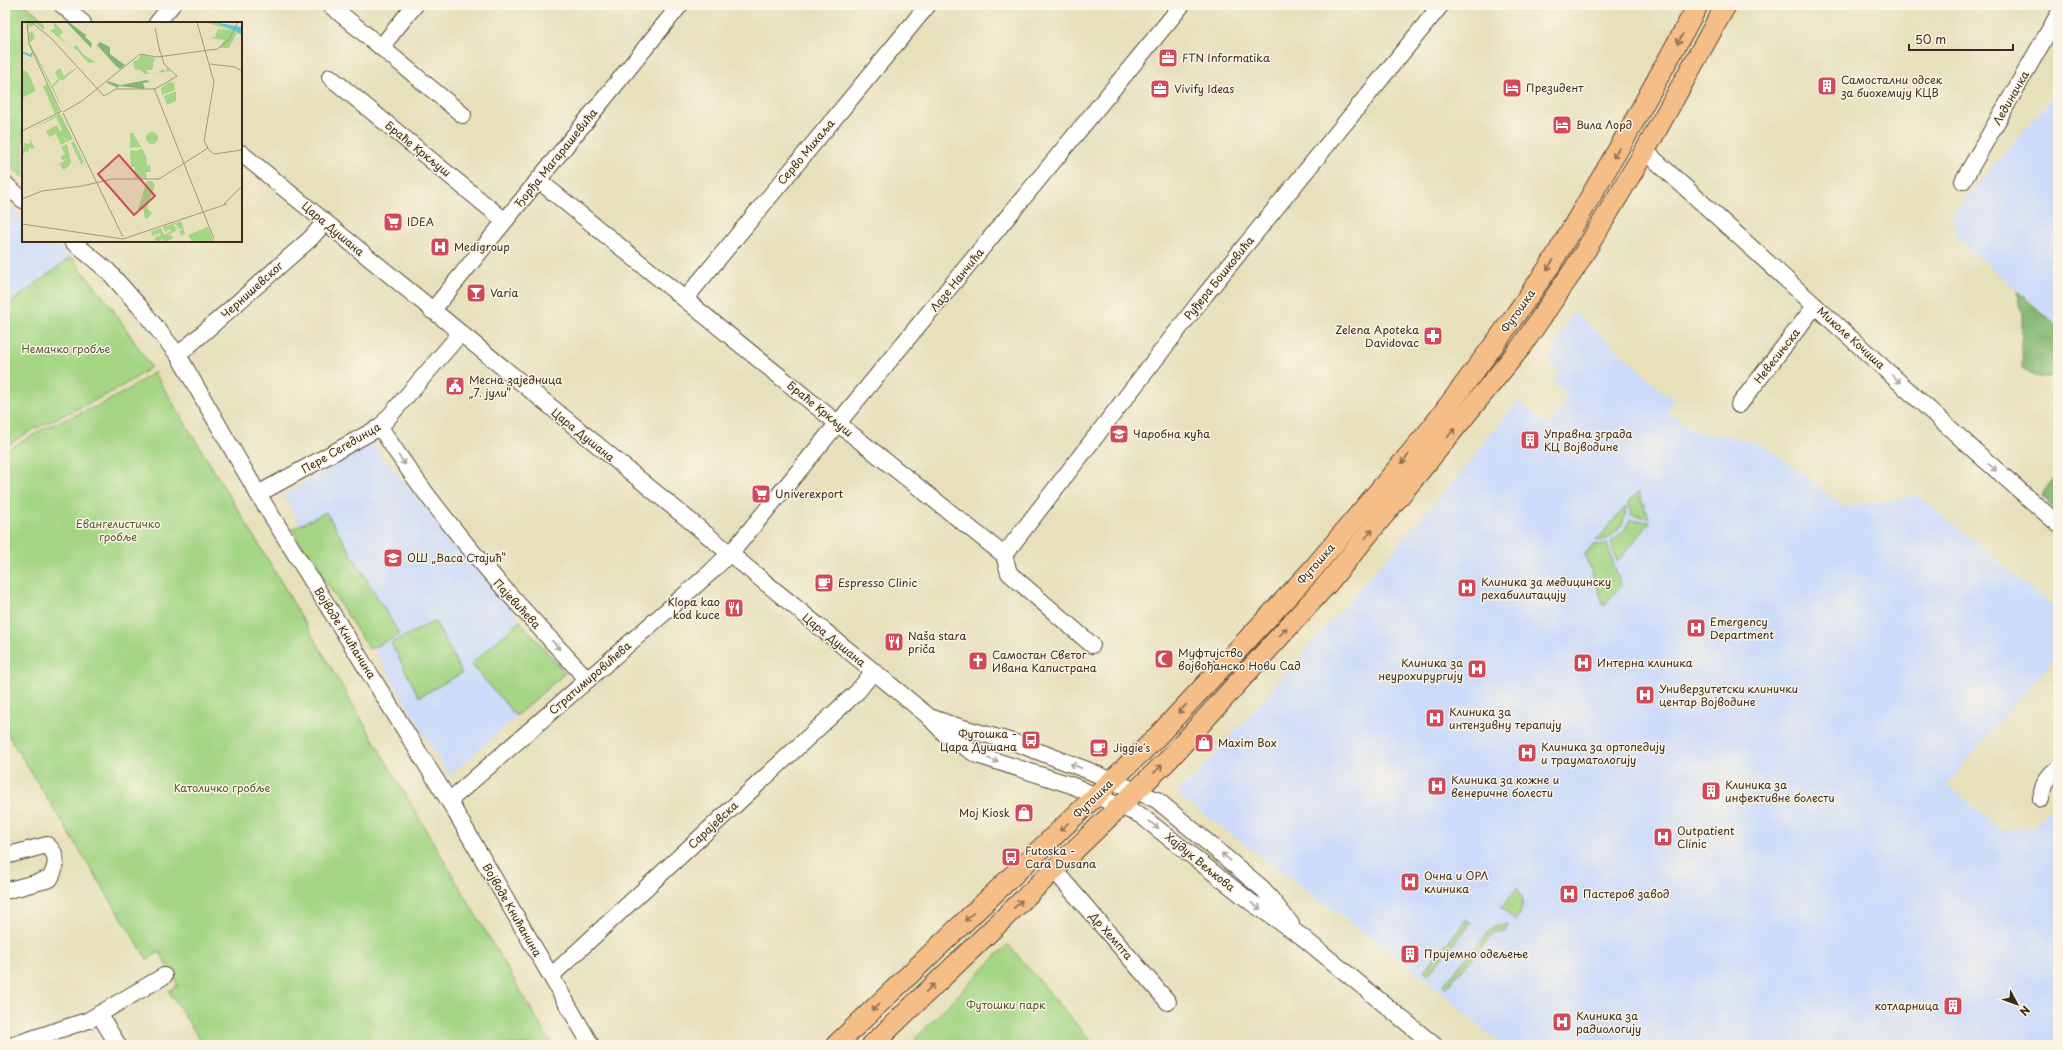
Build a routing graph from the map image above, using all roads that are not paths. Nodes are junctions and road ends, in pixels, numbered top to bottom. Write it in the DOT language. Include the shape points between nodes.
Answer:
graph roads {
  1 [pos="62,5"];
  2 [pos="172,5"];
  3 [pos="330,5"];
  4 [pos="415,5"];
  5 [pos="680,5"];
  6 [pos="928,5"];
  7 [pos="1182,5"];
  8 [pos="1441,5"];
  9 [pos="1698,5"];
  10 [pos="1726,5"];
  11 [pos="2058,15"];
  12 [pos="82,22"];
  13 [pos="158,22"];
  14 [pos="381,47"];
  15 [pos="330,76"];
  16 [pos="463,115"];
  17 [pos="1645,151"];
  18 [pos="242,155"];
  19 [pos="538,180"];
  20 [pos="1963,181"];
  21 [pos="505,221"];
  22 [pos="325,222"];
  23 [pos="73,242"];
  24 [pos="685,299"];
  25 [pos="1815,306"];
  26 [pos="432,311"];
  27 [pos="460,334"];
  28 [pos="178,355"];
  29 [pos="1739,406"];
  30 [pos="839,424"];
  31 [pos="380,427"];
  32 [pos="258,494"];
  33 [pos="2058,524"];
  34 [pos="729,554"];
  35 [pos="1004,556"];
  36 [pos="1092,645"];
  37 [pos="873,672"];
  38 [pos="588,680"];
  39 [pos="926,715"];
  40 [pos="2058,768"];
  41 [pos="1112,780"];
  42 [pos="1136,791"];
  43 [pos="1096,796"];
  44 [pos="2041,799"];
  45 [pos="449,801"];
  46 [pos="1120,806"];
  47 [pos="5,856"];
  48 [pos="1054,870"];
  49 [pos="5,891"];
  50 [pos="1301,936"];
  51 [pos="164,976"];
  52 [pos="551,976"];
  53 [pos="1168,1002"];
  54 [pos="99,1014"];
  55 [pos="13,1045"];
  56 [pos="118,1045"];
  57 [pos="591,1045"];
  58 [pos="836,1045"];
  59 [pos="872,1045"];
  60 [pos="1434,1045"];
  1 -- 12 [label="street"];
  2 -- 13 [label="street"];
  3 -- 14 [label="street"];
  4 -- 14 [label="street"];
  5 -- 19 [label="street, Ђорђа Магарашевића"];
  6 -- 24 [label="street, Серво Михаља"];
  7 -- 30 [label="street, Лазе Нанчића"];
  8 -- 35 [label="street, Руђера Бошковића" via="1205,295"];
  9 -- 41 [label="main road, Футошка, one-way" via="1622,143 1551,264 1490,351 1430,430 1312,570 1153,741"];
  10 -- 17 [label="main road, Футошка"];
  11 -- 20 [label="street, Лединачка"];
  14 -- 16 [label="street"];
  15 -- 21 [label="street, Браће Кркљуш"];
  17 -- 25 [label="street, Миколе Кочиша"];
  42 -- 17 [label="main road, Футошка, one-way" via="1168,760 1329,582 1521,347 1574,268"];
  18 -- 22 [label="street, Цара Душана"];
  19 -- 21 [label="street, Ђорђа Магарашевића"];
  19 -- 24 [label="street, Браће Кркљуш"];
  21 -- 26 [label="street, Ђорђа Магарашевића"];
  22 -- 26 [label="street, Цара Душана"];
  22 -- 28 [label="street, Чернишевског" via="310,239"];
  23 -- 28 [label="street, Војводе Книћанина" via="108,271"];
  24 -- 30 [label="street, Браће Кркљуш"];
  25 -- 29 [label="street, Невесињска"];
  25 -- 33 [label="street, Миколе Кочиша, one-way"];
  26 -- 27 [label="street, Цара Душана"];
  27 -- 31 [label="street, Пере Сегединца"];
  27 -- 34 [label="street, Цара Душана"];
  28 -- 32 [label="street, Војводе Книћанина"];
  30 -- 34 [label="street, Лазе Нанчића"];
  30 -- 35 [label="street, Браће Кркљуш"];
  31 -- 32 [label="street, Пере Сегединца"];
  31 -- 38 [label="street, Пајевићева, one-way" via="469,550"];
  32 -- 45 [label="street, Војводе Книћанина"];
  34 -- 37 [label="street, Цара Душана"];
  34 -- 38 [label="street, Стратимировићева"];
  35 -- 36 [label="street" via="1009,573"];
  37 -- 39 [label="street, Цара Душана"];
  37 -- 52 [label="street, Сарајевска" via="858,691"];
  38 -- 45 [label="street, Стратимировићева"];
  41 -- 39 [label="street, Цара Душана, one-way" via="1016,743"];
  39 -- 43 [label="street, Цара Душана, one-way" via="946,735 977,755 1071,785"];
  40 -- 44 [label="street" via="2048,776 2042,786"];
  41 -- 42 [label="street, Хајдук Вељкова"];
  41 -- 43 [label="main road, Футошка"];
  42 -- 46 [label="main road, Футошка"];
  50 -- 42 [label="street, Хајдук Вељкова, one-way" via="1263,889 1170,810"];
  43 -- 46 [label="street, Хајдук Вељкова"];
  43 -- 58 [label="main road, Футошка, one-way"];
  45 -- 52 [label="street, Војводе Книћанина"];
  46 -- 48 [label="main road, Футошка"];
  46 -- 50 [label="street, Хајдук Вељкова, one-way" via="1147,820 1252,903"];
  47 -- 49 [label="street" via="47,845 56,857 56,867 50,879"];
  48 -- 53 [label="street, Др Хемпта"];
  59 -- 48 [label="main road, Футошка, one-way"];
  50 -- 60 [label="street, Хајдук Вељкова"];
  51 -- 54 [label="street"];
  52 -- 57 [label="street, Војводе Книћанина"];
  54 -- 55 [label="street" via="89,1020"];
  54 -- 56 [label="street"];
}
